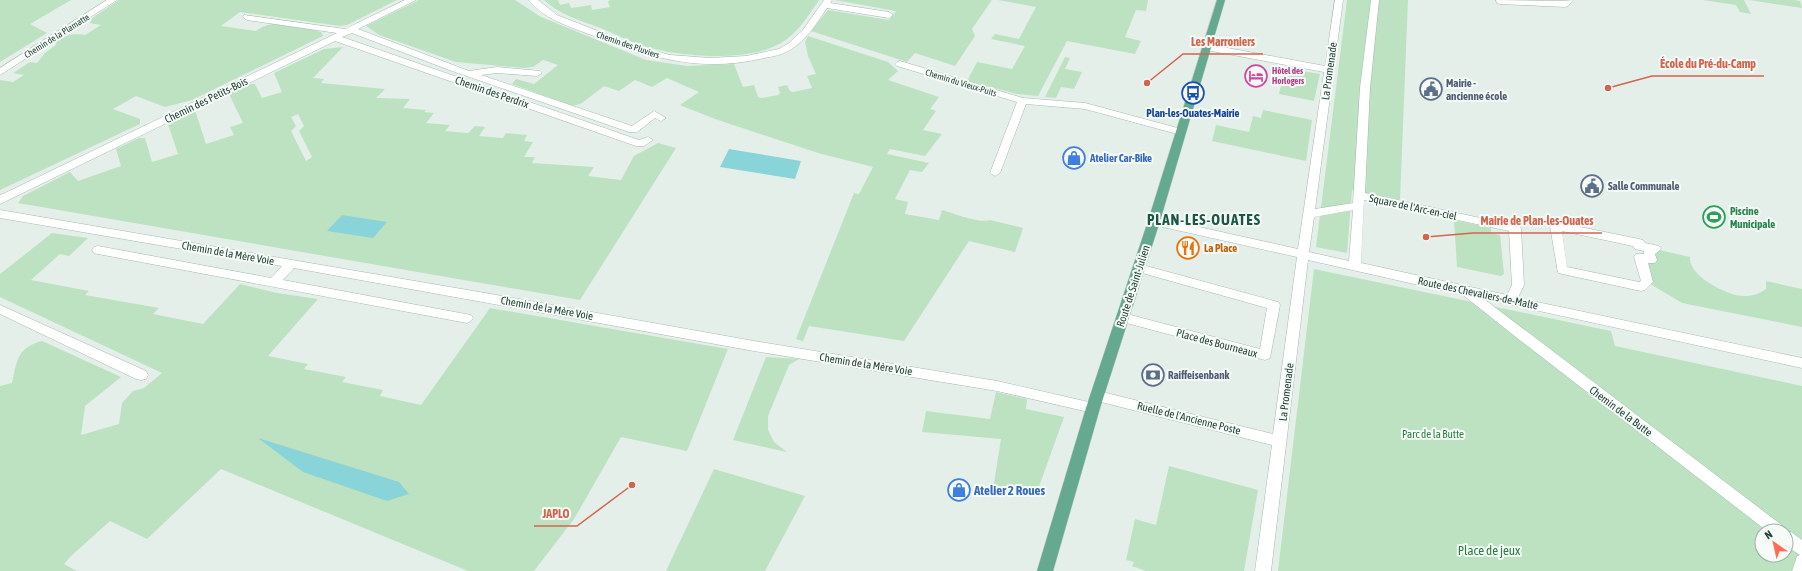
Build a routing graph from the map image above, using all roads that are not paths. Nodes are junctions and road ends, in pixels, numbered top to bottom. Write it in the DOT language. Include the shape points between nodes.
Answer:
graph roads {
  1 [pos="113,0"];
  2 [pos="412,0"];
  3 [pos="533,0"];
  4 [pos="1221,0"];
  5 [pos="1338,0"];
  6 [pos="1375,0"];
  7 [pos="1569,0"];
  8 [pos="1500,1"];
  9 [pos="827,2"];
  10 [pos="889,15"];
  11 [pos="247,17"];
  12 [pos="350,31"];
  13 [pos="336,38"];
  14 [pos="1206,47"];
  15 [pos="900,64"];
  16 [pos="1329,70"];
  17 [pos="0,72"];
  18 [pos="537,73"];
  19 [pos="469,74"];
  20 [pos="1022,102"];
  21 [pos="662,118"];
  22 [pos="1181,132"];
  23 [pos="648,140"];
  24 [pos="995,173"];
  25 [pos="0,200"];
  26 [pos="1359,201"];
  27 [pos="1309,214"];
  28 [pos="3,217"];
  29 [pos="1154,221"];
  30 [pos="1556,226"];
  31 [pos="98,250"];
  32 [pos="1303,254"];
  33 [pos="291,264"];
  34 [pos="1354,266"];
  35 [pos="1139,268"];
  36 [pos="274,283"];
  37 [pos="1466,291"];
  38 [pos="1511,300"];
  39 [pos="0,309"];
  40 [pos="467,318"];
  41 [pos="1123,318"];
  42 [pos="1802,363"];
  43 [pos="141,375"];
  44 [pos="1096,402"];
  45 [pos="1280,441"];
  46 [pos="1768,523"];
  47 [pos="1802,561"];
  48 [pos="1044,571"];
  49 [pos="1263,571"];
  50 [pos="1800,571"];
  1 -- 17 [label="street, Chemin de la Plamatte"];
  2 -- 12 [label="street, Chemin des Petits-Bois"];
  3 -- 9 [label="street, Chemin des Pluviers" via="554,17 639,50 670,58 710,61 746,59 782,51 806,32"];
  4 -- 14 [label="main road, Route de Saint-Julien"];
  5 -- 16 [label="street, La Promenade"];
  6 -- 26 [label="street" via="1365,88"];
  7 -- 8 [label="street" via="1565,4"];
  9 -- 10 [label="street"];
  11 -- 12 [label="street"];
  12 -- 13 [label="street, Chemin des Petits-Bois"];
  12 -- 19 [label="street"];
  13 -- 23 [label="street, Chemin des Perdrix" via="640,144"];
  13 -- 25 [label="street, Chemin des Petits-Bois"];
  14 -- 16 [label="street"];
  14 -- 22 [label="main road, Route de Saint-Julien"];
  15 -- 20 [label="street, Chemin du Vieux-Puits"];
  16 -- 27 [label="street, La Promenade"];
  18 -- 19 [label="street" via="497,70"];
  19 -- 21 [label="street" via="633,130 654,114"];
  20 -- 22 [label="street, Chemin du Vieux-Puits" via="1085,106"];
  20 -- 24 [label="street"];
  22 -- 29 [label="main road, Route de Saint-Julien"];
  26 -- 27 [label="street"];
  26 -- 34 [label="street"];
  26 -- 38 [label="street, Square de l'Arc-en-ciel" via="1515,226 1518,285"];
  27 -- 32 [label="street, La Promenade"];
  28 -- 33 [label="street, Chemin de la Mère Voie"];
  29 -- 32 [label="street, Route des Chevaliers-de-Malte"];
  29 -- 35 [label="main road, Route de Saint-Julien"];
  30 -- 30 [label="street" via="1562,270 1641,287 1647,282 1640,257 1651,260 1649,252 1655,249 1639,246 1639,243"];
  31 -- 36 [label="street"];
  32 -- 34 [label="street, Route des Chevaliers-de-Malte"];
  32 -- 45 [label="street, La Promenade"];
  33 -- 36 [label="street"];
  33 -- 44 [label="street, Chemin de la Mère Voie" via="485,296 754,346"];
  34 -- 37 [label="street, Route des Chevaliers-de-Malte"];
  35 -- 41 [label="main road, Route de Saint-Julien"];
  35 -- 41 [label="street, Place des Bourneaux" via="1274,305 1265,355"];
  36 -- 40 [label="street"];
  37 -- 38 [label="street, Route des Chevaliers-de-Malte"];
  37 -- 46 [label="street, Chemin de la Butte"];
  38 -- 42 [label="street, Route des Chevaliers-de-Malte"];
  39 -- 43 [label="street"];
  41 -- 44 [label="main road, Route de Saint-Julien"];
  44 -- 45 [label="street, Ruelle de l'Ancienne Poste"];
  44 -- 48 [label="main road, Route de Saint-Julien"];
  45 -- 49 [label="street, La Promenade"];
  47 -- 50 [label="street"];
}
